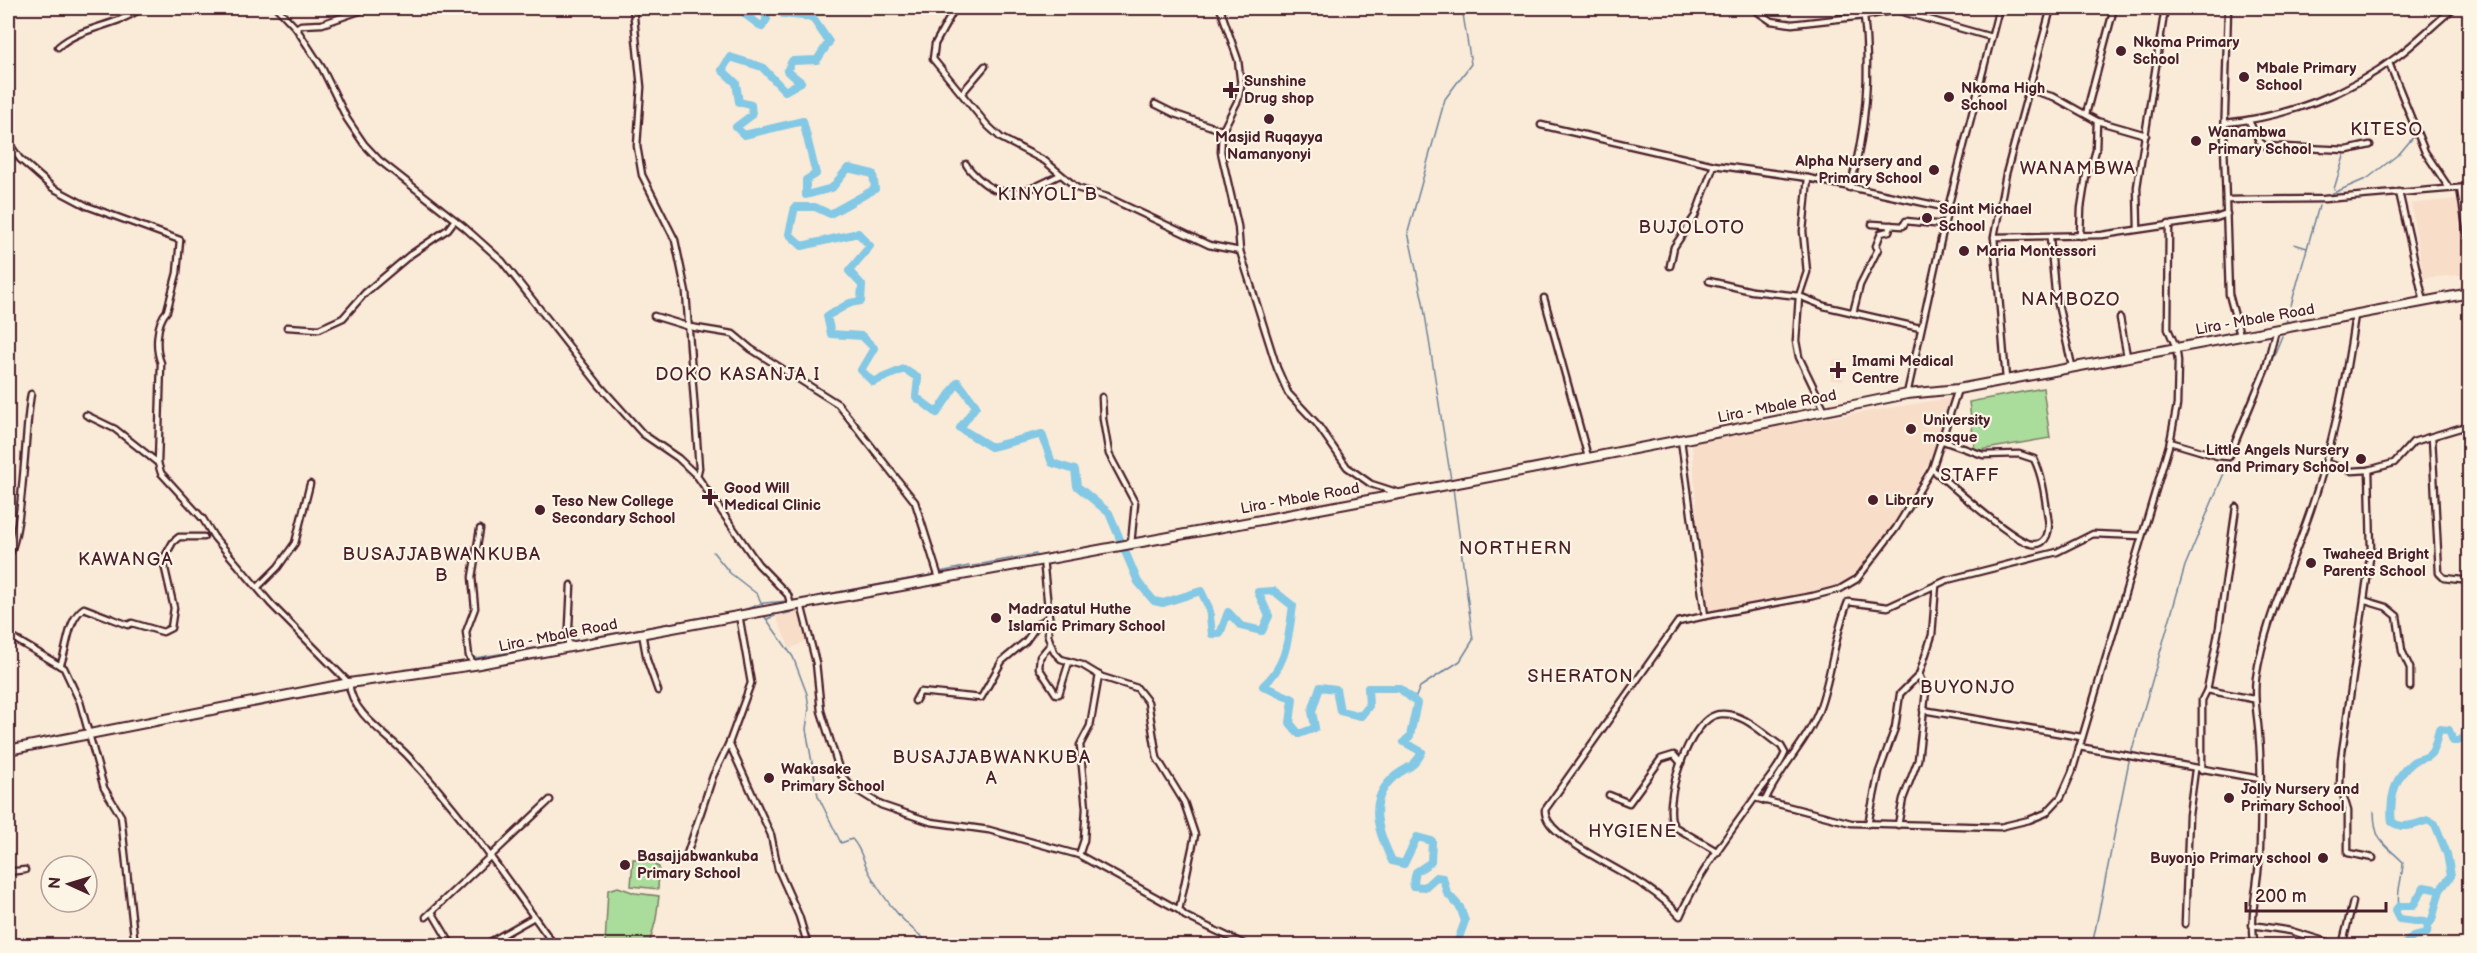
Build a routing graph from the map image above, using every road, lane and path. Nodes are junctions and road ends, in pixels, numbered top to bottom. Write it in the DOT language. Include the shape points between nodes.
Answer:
graph roads {
  1 [pos="141,8"];
  2 [pos="368,8"];
  3 [pos="633,8"];
  4 [pos="955,8"];
  5 [pos="1220,8"];
  6 [pos="1752,8"];
  7 [pos="1896,8"];
  8 [pos="1999,8"];
  9 [pos="2050,8"];
  10 [pos="2114,8"];
  11 [pos="2165,8"];
  12 [pos="2227,8"];
  13 [pos="2454,8"];
  14 [pos="280,9"];
  15 [pos="1864,16"];
  16 [pos="296,28"];
  17 [pos="1991,37"];
  18 [pos="58,46"];
  19 [pos="2389,63"];
  20 [pos="985,66"];
  21 [pos="2027,88"];
  22 [pos="962,93"];
  23 [pos="1155,104"];
  24 [pos="2086,114"];
  25 [pos="2097,121"];
  26 [pos="2249,121"];
  27 [pos="2225,123"];
  28 [pos="1541,125"];
  29 [pos="1224,131"];
  30 [pos="2146,135"];
  31 [pos="2370,145"];
  32 [pos="8,149"];
  33 [pos="966,164"];
  34 [pos="1714,165"];
  35 [pos="1060,175"];
  36 [pos="1809,178"];
  37 [pos="2469,187"];
  38 [pos="1850,188"];
  39 [pos="2449,188"];
  40 [pos="2460,188"];
  41 [pos="2399,192"];
  42 [pos="2226,200"];
  43 [pos="1948,208"];
  44 [pos="2227,214"];
  45 [pos="2216,218"];
  46 [pos="454,221"];
  47 [pos="1872,224"];
  48 [pos="2169,224"];
  49 [pos="1891,225"];
  50 [pos="1944,225"];
  51 [pos="2228,226"];
  52 [pos="2138,229"];
  53 [pos="2080,236"];
  54 [pos="1994,237"];
  55 [pos="2050,238"];
  56 [pos="1240,251"];
  57 [pos="2469,252"];
  58 [pos="1670,266"];
  59 [pos="1709,281"];
  60 [pos="2469,293"];
  61 [pos="1799,296"];
  62 [pos="1544,298"];
  63 [pos="2424,302"];
  64 [pos="1853,313"];
  65 [pos="2355,315"];
  66 [pos="654,316"];
  67 [pos="2120,318"];
  68 [pos="287,327"];
  69 [pos="690,327"];
  70 [pos="1920,327"];
  71 [pos="2276,329"];
  72 [pos="2240,335"];
  73 [pos="2176,347"];
  74 [pos="2127,356"];
  75 [pos="2072,366"];
  76 [pos="2006,379"];
  77 [pos="1958,389"];
  78 [pos="31,394"];
  79 [pos="1907,394"];
  80 [pos="1102,397"];
  81 [pos="1825,411"];
  82 [pos="86,415"];
  83 [pos="2469,425"];
  84 [pos="2432,437"];
  85 [pos="1681,440"];
  86 [pos="1943,441"];
  87 [pos="2170,442"];
  88 [pos="1588,457"];
  89 [pos="158,463"];
  90 [pos="2326,463"];
  91 [pos="1932,469"];
  92 [pos="2369,470"];
  93 [pos="697,476"];
  94 [pos="310,484"];
  95 [pos="1404,495"];
  96 [pos="2236,507"];
  97 [pos="480,530"];
  98 [pos="2141,536"];
  99 [pos="204,537"];
  100 [pos="1128,545"];
  101 [pos="8,556"];
  102 [pos="1043,559"];
  103 [pos="939,578"];
  104 [pos="2469,581"];
  105 [pos="571,585"];
  106 [pos="1936,585"];
  107 [pos="258,587"];
  108 [pos="2366,601"];
  109 [pos="801,604"];
  110 [pos="791,606"];
  111 [pos="739,615"];
  112 [pos="1705,616"];
  113 [pos="1049,617"];
  114 [pos="642,633"];
  115 [pos="8,635"];
  116 [pos="1050,645"];
  117 [pos="568,647"];
  118 [pos="1069,662"];
  119 [pos="474,665"];
  120 [pos="60,666"];
  121 [pos="1099,675"];
  122 [pos="1920,675"];
  123 [pos="349,683"];
  124 [pos="2410,687"];
  125 [pos="2207,690"];
  126 [pos="658,691"];
  127 [pos="2253,699"];
  128 [pos="915,701"];
  129 [pos="1923,710"];
  130 [pos="90,735"];
  131 [pos="2081,737"];
  132 [pos="729,743"];
  133 [pos="2079,747"];
  134 [pos="8,750"];
  135 [pos="1681,763"];
  136 [pos="2195,770"];
  137 [pos="2202,770"];
  138 [pos="2260,779"];
  139 [pos="1609,795"];
  140 [pos="1755,798"];
  141 [pos="550,800"];
  142 [pos="1765,801"];
  143 [pos="1868,824"];
  144 [pos="1898,825"];
  145 [pos="1718,852"];
  146 [pos="1079,855"];
  147 [pos="489,857"];
  148 [pos="2373,858"];
  149 [pos="682,860"];
  150 [pos="25,870"];
  151 [pos="8,872"];
  152 [pos="2353,902"];
  153 [pos="1179,910"];
  154 [pos="432,912"];
  155 [pos="426,917"];
  156 [pos="534,917"];
  157 [pos="2185,924"];
  158 [pos="2252,925"];
  159 [pos="135,945"];
  160 [pos="452,945"];
  161 [pos="483,945"];
  162 [pos="555,945"];
  163 [pos="808,945"];
  164 [pos="1248,945"];
  165 [pos="2255,945"];
  166 [pos="2341,945"];
  1 -- 18 [label="street"];
  2 -- 16 [label="street" via="322,24"];
  3 -- 69 [label="street" via="641,87 637,146 642,175 675,240"];
  4 -- 22 [label="street" via="938,36 932,57"];
  5 -- 29 [label="street" via="1241,80 1240,95"];
  6 -- 15 [label="street" via="1771,21 1792,24"];
  7 -- 15 [label="street"];
  7 -- 17 [label="street"];
  8 -- 17 [label="street"];
  9 -- 21 [label="street"];
  10 -- 24 [label="street"];
  11 -- 30 [label="street"];
  12 -- 27 [label="street"];
  13 -- 19 [label="street"];
  14 -- 16 [label="street"];
  15 -- 38 [label="street" via="1868,81 1860,152"];
  16 -- 46 [label="street" via="364,144 378,160"];
  17 -- 43 [label="street"];
  19 -- 26 [label="street" via="2312,102"];
  19 -- 39 [label="street" via="2422,146"];
  20 -- 22 [label="street"];
  21 -- 24 [label="street"];
  21 -- 54 [label="street"];
  22 -- 35 [label="street" via="1001,138 1045,161"];
  23 -- 29 [label="street"];
  24 -- 25 [label="street"];
  25 -- 30 [label="street"];
  25 -- 53 [label="street" via="2096,150 2087,170"];
  26 -- 27 [label="street"];
  26 -- 31 [label="street" via="2265,146 2347,150"];
  27 -- 42 [label="street"];
  28 -- 34 [label="street"];
  29 -- 56 [label="street" via="1221,152"];
  30 -- 52 [label="street" via="2137,187"];
  32 -- 89 [label="street" via="13,149 53,188 87,206 180,240 177,273 162,316 156,350 161,363"];
  33 -- 35 [label="street" via="989,189 997,192 1020,191"];
  34 -- 36 [label="street"];
  34 -- 58 [label="street" via="1695,216 1673,250"];
  35 -- 56 [label="street" via="1077,188 1107,197 1209,244"];
  36 -- 38 [label="street"];
  36 -- 61 [label="street" via="1803,231 1807,272"];
  37 -- 40 [label="street"];
  38 -- 43 [label="street"];
  39 -- 40 [label="street"];
  39 -- 41 [label="street"];
  40 -- 57 [label="street"];
  41 -- 42 [label="street" via="2324,199"];
  41 -- 63 [label="street"];
  42 -- 44 [label="street"];
  43 -- 50 [label="street"];
  44 -- 45 [label="street"];
  44 -- 51 [label="street"];
  45 -- 48 [label="street"];
  45 -- 51 [label="street"];
  46 -- 68 [label="street" via="365,293 343,318 319,329"];
  46 -- 93 [label="street" via="502,261 600,386 643,434"];
  47 -- 49 [label="street"];
  48 -- 52 [label="street"];
  48 -- 73 [label="street" via="2168,329"];
  49 -- 50 [label="street" via="1903,226 1906,221"];
  49 -- 64 [label="street" via="1889,231 1881,233"];
  50 -- 70 [label="street"];
  51 -- 72 [label="street" via="2229,294"];
  52 -- 53 [label="street"];
  53 -- 55 [label="street"];
  54 -- 55 [label="street"];
  54 -- 76 [label="street"];
  55 -- 75 [label="street" via="2055,291"];
  56 -- 95 [label="street" via="1288,393 1317,424 1347,466 1371,484"];
  59 -- 61 [label="street"];
  60 -- 63 [label="main road, Lira - Mbale Road"];
  61 -- 64 [label="street"];
  61 -- 81 [label="street" via="1797,350"];
  62 -- 88 [label="street"];
  63 -- 65 [label="main road, Lira - Mbale Road"];
  64 -- 70 [label="street"];
  65 -- 71 [label="main road, Lira - Mbale Road"];
  65 -- 90 [label="street"];
  66 -- 69 [label="street"];
  67 -- 74 [label="street"];
  69 -- 93 [label="street"];
  69 -- 103 [label="street" via="733,334 838,404 915,502"];
  70 -- 79 [label="street"];
  71 -- 72 [label="main road, Lira - Mbale Road"];
  71 -- 87 [label="street" via="2266,368 2229,457"];
  72 -- 73 [label="main road, Lira - Mbale Road"];
  73 -- 74 [label="main road, Lira - Mbale Road"];
  73 -- 87 [label="street" via="2178,380"];
  74 -- 75 [label="main road, Lira - Mbale Road"];
  75 -- 76 [label="main road, Lira - Mbale Road"];
  76 -- 77 [label="main road, Lira - Mbale Road"];
  77 -- 79 [label="main road, Lira - Mbale Road"];
  77 -- 86 [label="street"];
  78 -- 101 [label="street" via="26,460 14,541"];
  79 -- 81 [label="main road, Lira - Mbale Road"];
  80 -- 100 [label="street" via="1109,454 1135,503"];
  81 -- 85 [label="main road, Lira - Mbale Road"];
  82 -- 89 [label="street" via="115,429"];
  83 -- 84 [label="street"];
  84 -- 92 [label="street" via="2413,442 2394,463"];
  84 -- 104 [label="street" via="2439,573 2444,578"];
  85 -- 88 [label="main road, Lira - Mbale Road"];
  85 -- 112 [label="street"];
  86 -- 91 [label="street"];
  86 -- 91 [label="street" via="1983,454 2019,454 2034,459 2041,475 2050,526 2048,536 2039,544 2031,544 2006,529"];
  87 -- 98 [label="street"];
  88 -- 95 [label="main road, Lira - Mbale Road"];
  89 -- 107 [label="street" via="161,473"];
  90 -- 92 [label="street" via="2352,471"];
  90 -- 127 [label="street" via="2271,615"];
  91 -- 112 [label="street" via="1896,528 1850,585 1813,596"];
  92 -- 108 [label="street" via="2371,551"];
  93 -- 110 [label="street" via="758,564 788,596"];
  94 -- 107 [label="street" via="295,543"];
  95 -- 100 [label="main road, Lira - Mbale Road"];
  96 -- 125 [label="street"];
  97 -- 119 [label="street" via="472,577 475,608 466,632"];
  98 -- 106 [label="street" via="2093,534 2057,552"];
  98 -- 131 [label="street"];
  99 -- 120 [label="street" via="179,537 164,560 174,608 171,628 164,632 128,625 84,608 72,624"];
  100 -- 102 [label="main road, Lira - Mbale Road"];
  102 -- 103 [label="main road, Lira - Mbale Road"];
  102 -- 113 [label="street"];
  103 -- 109 [label="main road, Lira - Mbale Road"];
  105 -- 117 [label="street"];
  106 -- 122 [label="street" via="1932,635"];
  106 -- 142 [label="street" via="1888,607 1848,602 1818,712 1802,743 1772,783"];
  107 -- 123 [label="street"];
  108 -- 124 [label="street" via="2386,607 2397,616 2402,651 2410,668"];
  108 -- 148 [label="street" via="2343,739 2340,785 2348,811 2348,853"];
  109 -- 110 [label="main road, Lira - Mbale Road"];
  109 -- 146 [label="street" via="816,663 821,711 843,779 872,800 931,822 1014,836"];
  110 -- 111 [label="main road, Lira - Mbale Road"];
  111 -- 114 [label="main road, Lira - Mbale Road"];
  111 -- 132 [label="street" via="750,689"];
  112 -- 145 [label="street" via="1678,622 1545,810 1548,821 1562,835 1644,885 1680,916 1698,877"];
  113 -- 116 [label="street"];
  113 -- 128 [label="street" via="1002,661 980,698 920,692"];
  114 -- 117 [label="main road, Lira - Mbale Road"];
  114 -- 126 [label="street"];
  115 -- 120 [label="street"];
  116 -- 118 [label="street"];
  116 -- 118 [label="street" via="1039,668 1056,694"];
  117 -- 119 [label="main road, Lira - Mbale Road"];
  118 -- 121 [label="street"];
  119 -- 123 [label="main road, Lira - Mbale Road"];
  120 -- 130 [label="street" via="80,702"];
  121 -- 146 [label="street" via="1090,726 1080,745 1086,824"];
  121 -- 153 [label="street" via="1137,688 1146,698 1157,758 1188,810 1195,841"];
  122 -- 129 [label="street" via="1926,690"];
  122 -- 143 [label="street" via="1900,694 1895,728 1879,772"];
  123 -- 130 [label="main road, Lira - Mbale Road"];
  123 -- 147 [label="street" via="350,692 373,724 438,789"];
  125 -- 127 [label="street"];
  125 -- 137 [label="street" via="2202,700"];
  127 -- 138 [label="street"];
  129 -- 131 [label="street"];
  129 -- 144 [label="street" via="1918,760"];
  130 -- 134 [label="main road, Lira - Mbale Road"];
  130 -- 159 [label="street" via="104,788 121,816"];
  131 -- 133 [label="street"];
  132 -- 149 [label="street" via="712,777"];
  132 -- 163 [label="street" via="771,835 778,869"];
  133 -- 136 [label="street"];
  133 -- 144 [label="street" via="2061,797 2035,818 2000,827"];
  135 -- 139 [label="street" via="1674,755 1661,759 1629,803"];
  135 -- 140 [label="street" via="1687,744 1702,722 1716,714 1738,716 1785,751"];
  135 -- 145 [label="street" via="1670,811 1672,823"];
  136 -- 137 [label="street"];
  136 -- 157 [label="street"];
  137 -- 138 [label="street"];
  138 -- 158 [label="street" via="2260,848"];
  140 -- 142 [label="street"];
  140 -- 145 [label="street"];
  141 -- 147 [label="street"];
  142 -- 143 [label="street"];
  143 -- 144 [label="street"];
  146 -- 153 [label="street"];
  147 -- 154 [label="street"];
  147 -- 156 [label="street"];
  150 -- 151 [label="street"];
  152 -- 166 [label="street"];
  153 -- 164 [label="street"];
  154 -- 155 [label="street"];
  154 -- 160 [label="street"];
  156 -- 161 [label="street"];
  156 -- 162 [label="street"];
  158 -- 165 [label="street"];
  158 -- 166 [label="street"];
}
